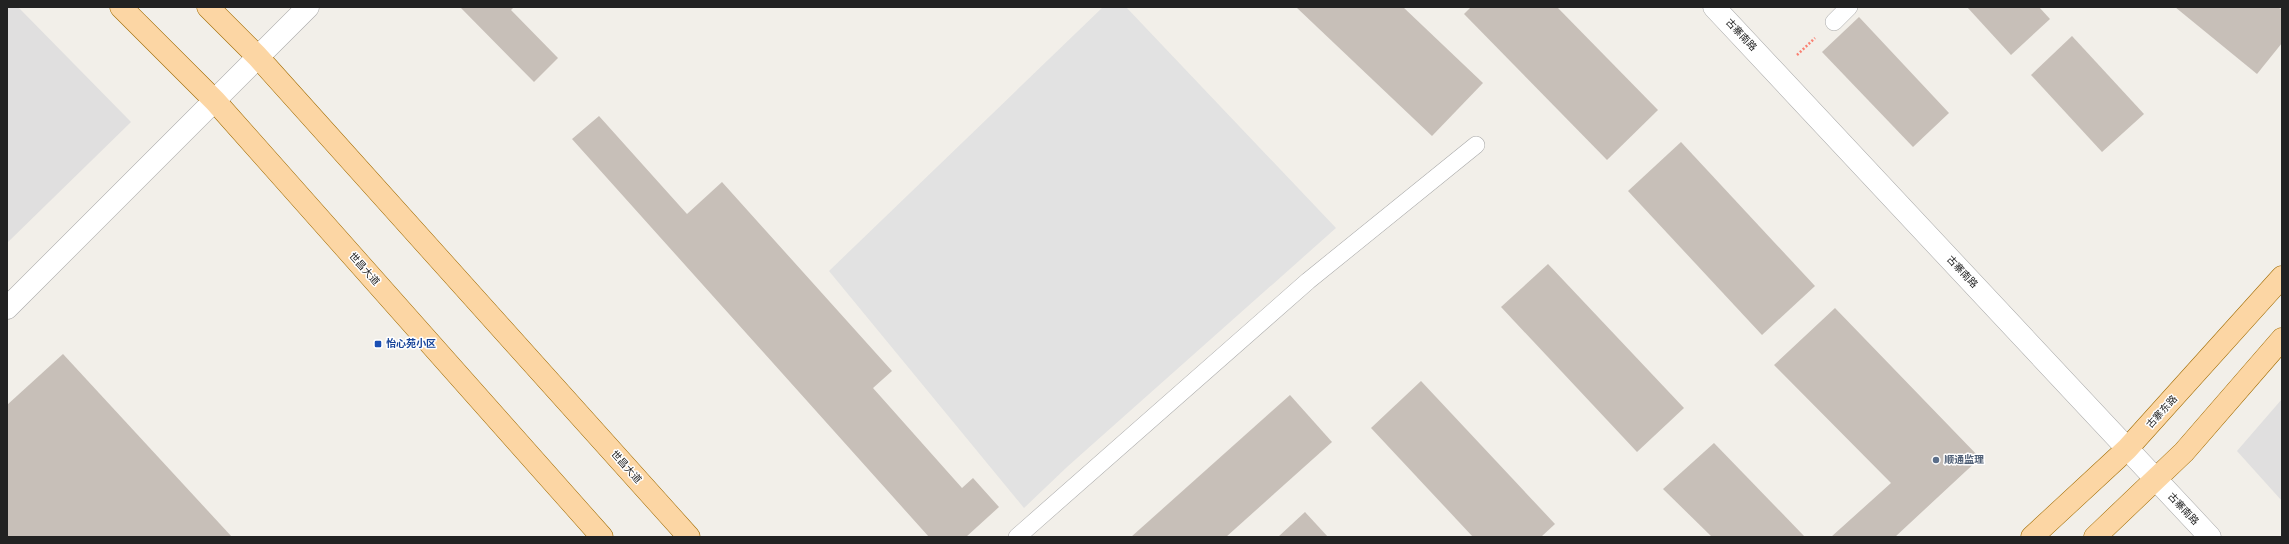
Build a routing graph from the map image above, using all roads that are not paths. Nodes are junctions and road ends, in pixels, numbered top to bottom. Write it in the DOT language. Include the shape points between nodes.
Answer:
graph roads {
  1 [pos="121,7"];
  2 [pos="208,7"];
  3 [pos="308,7"];
  4 [pos="1714,7"];
  5 [pos="1849,7"];
  6 [pos="1834,22"];
  7 [pos="257,56"];
  8 [pos="215,101"];
  9 [pos="1476,145"];
  10 [pos="2282,277"];
  11 [pos="7,308"];
  12 [pos="2282,339"];
  13 [pos="2127,449"];
  14 [pos="2156,480"];
  15 [pos="602,537"];
  16 [pos="689,537"];
  17 [pos="1017,537"];
  18 [pos="2032,537"];
  19 [pos="2095,537"];
  20 [pos="2210,537"];
  1 -- 8 [label="main road, 世昌大道"];
  2 -- 7 [label="main road, 世昌大道"];
  3 -- 7 [label="street"];
  4 -- 13 [label="street, 古寨南路"];
  5 -- 6 [label="lane"];
  7 -- 8 [label="street"];
  7 -- 16 [label="main road, 世昌大道"];
  8 -- 11 [label="street"];
  8 -- 15 [label="main road, 世昌大道"];
  9 -- 17 [label="lane" via="1308,282"];
  10 -- 13 [label="main road, 古寨东路"];
  12 -- 14 [label="main road" via="2184,452"];
  13 -- 14 [label="street, 古寨南路"];
  13 -- 18 [label="main road, 古寨东路"];
  14 -- 19 [label="main road"];
  14 -- 20 [label="street, 古寨南路"];
}
